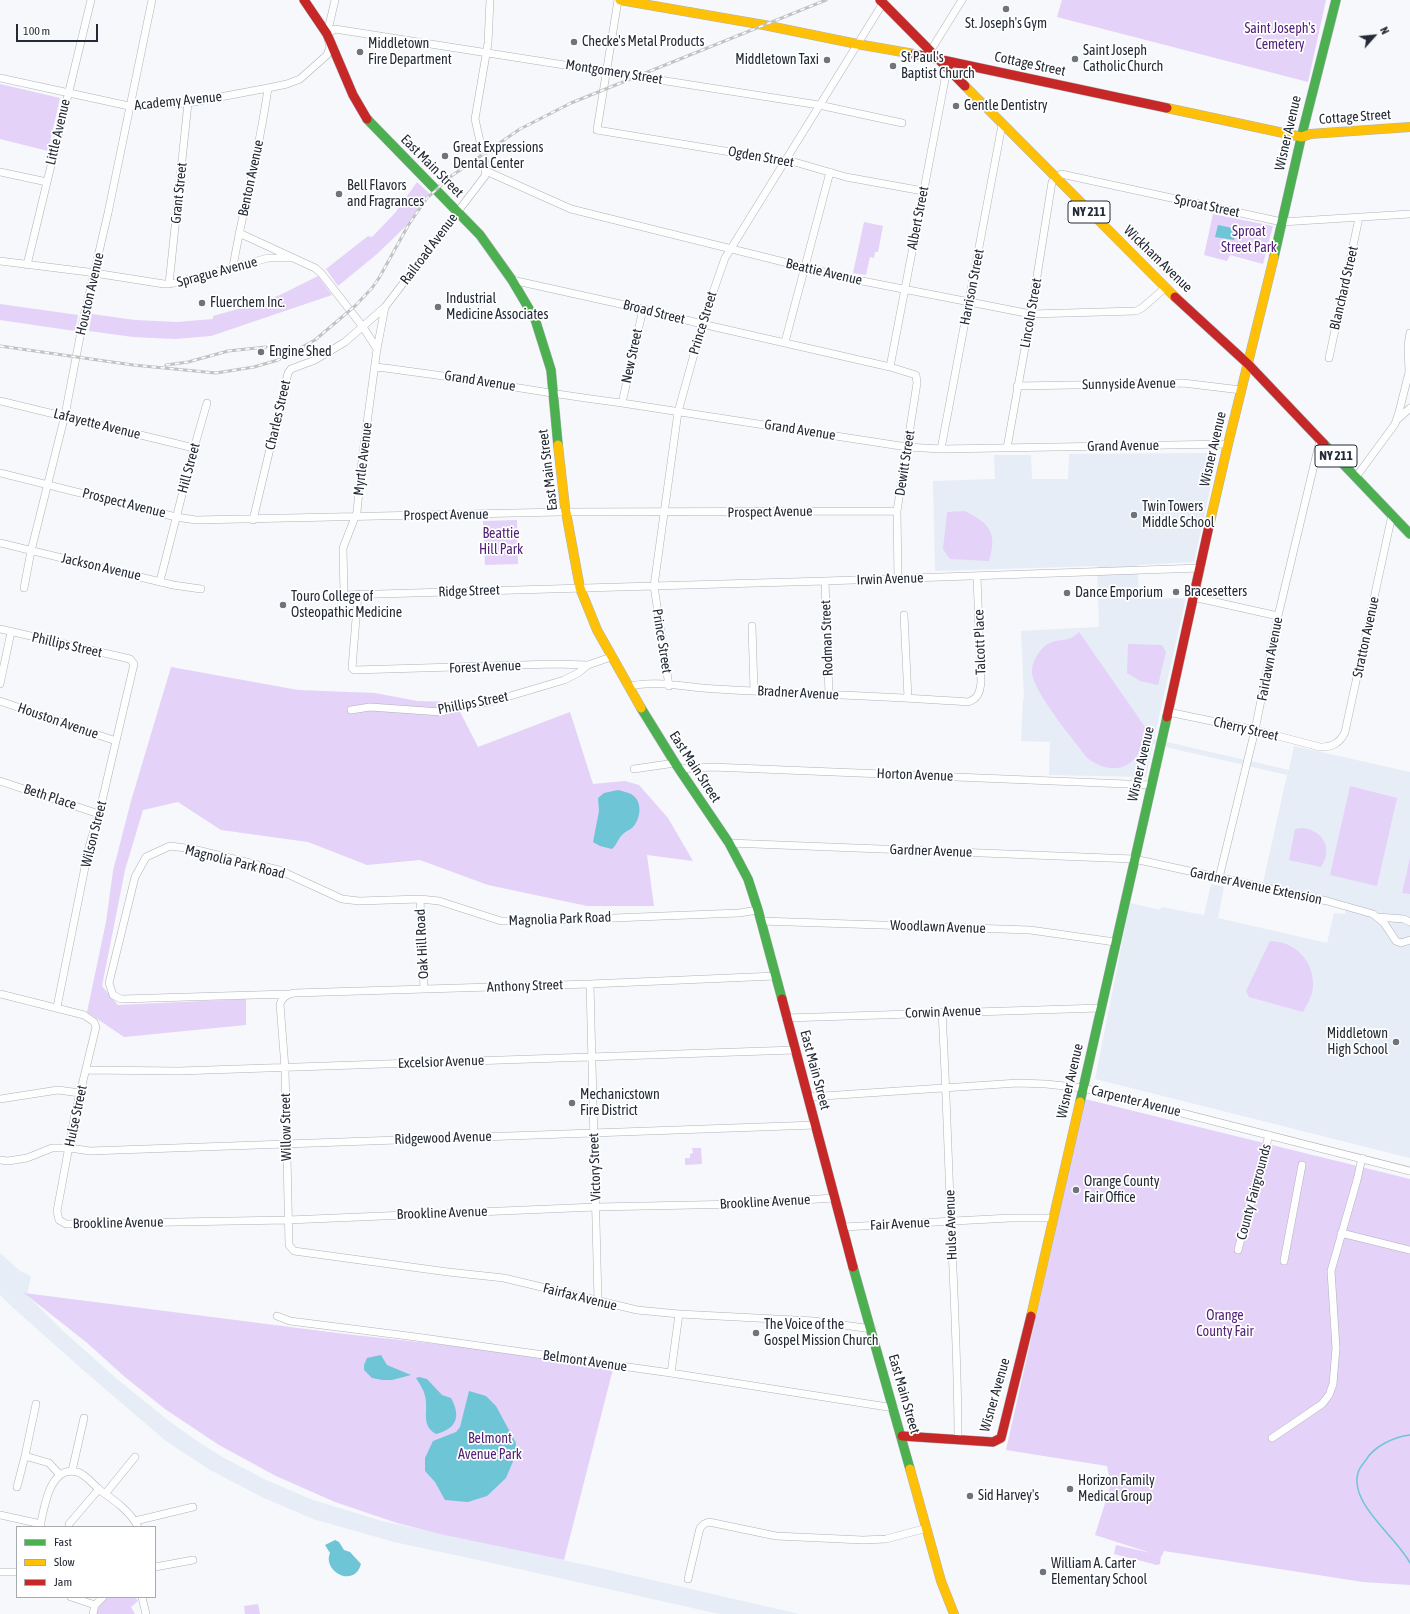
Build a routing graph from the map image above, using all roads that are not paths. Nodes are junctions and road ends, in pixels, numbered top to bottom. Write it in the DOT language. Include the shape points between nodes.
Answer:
graph roads {
  1 [pos="91,0"];
  2 [pos="152,0"];
  3 [pos="304,0"];
  4 [pos="335,0"];
  5 [pos="490,0"];
  6 [pos="619,0"];
  7 [pos="962,0"];
  8 [pos="1336,0"];
  9 [pos="881,2"];
  10 [pos="327,34"];
  11 [pos="857,44"];
  12 [pos="931,50"];
  13 [pos="487,53"];
  14 [pos="938,59"];
  15 [pos="947,69"];
  16 [pos="607,71"];
  17 [pos="0,78"];
  18 [pos="268,88"];
  19 [pos="67,93"];
  20 [pos="188,102"];
  21 [pos="819,105"];
  22 [pos="129,106"];
  23 [pos="902,123"];
  24 [pos="1002,125"];
  25 [pos="1410,127"];
  26 [pos="1302,137"];
  27 [pos="785,161"];
  28 [pos="486,171"];
  29 [pos="0,172"];
  30 [pos="830,172"];
  31 [pos="1056,178"];
  32 [pos="47,182"];
  33 [pos="923,191"];
  34 [pos="457,212"];
  35 [pos="1410,214"];
  36 [pos="1359,218"];
  37 [pos="1282,222"];
  38 [pos="239,234"];
  39 [pos="730,249"];
  40 [pos="291,258"];
  41 [pos="0,261"];
  42 [pos="27,264"];
  43 [pos="233,267"];
  44 [pos="804,267"];
  45 [pos="94,274"];
  46 [pos="512,280"];
  47 [pos="169,284"];
  48 [pos="1165,288"];
  49 [pos="905,290"];
  50 [pos="970,301"];
  51 [pos="385,307"];
  52 [pos="643,308"];
  53 [pos="1031,314"];
  54 [pos="702,324"];
  55 [pos="363,327"];
  56 [pos="1410,333"];
  57 [pos="785,342"];
  58 [pos="377,349"];
  59 [pos="1329,358"];
  60 [pos="1248,364"];
  61 [pos="376,367"];
  62 [pos="890,367"];
  63 [pos="1410,373"];
  64 [pos="1017,386"];
  65 [pos="1241,390"];
  66 [pos="554,393"];
  67 [pos="0,401"];
  68 [pos="207,403"];
  69 [pos="622,403"];
  70 [pos="1410,408"];
  71 [pos="678,412"];
  72 [pos="65,415"];
  73 [pos="1395,422"];
  74 [pos="1320,440"];
  75 [pos="1228,444"];
  76 [pos="907,447"];
  77 [pos="194,448"];
  78 [pos="1007,448"];
  79 [pos="941,449"];
  80 [pos="0,473"];
  81 [pos="1356,477"];
  82 [pos="47,484"];
  83 [pos="897,511"];
  84 [pos="566,513"];
  85 [pos="663,513"];
  86 [pos="1392,515"];
  87 [pos="176,517"];
  88 [pos="354,518"];
  89 [pos="253,520"];
  90 [pos="1410,534"];
  91 [pos="0,543"];
  92 [pos="31,551"];
  93 [pos="1201,568"];
  94 [pos="977,576"];
  95 [pos="898,579"];
  96 [pos="160,581"];
  97 [pos="825,581"];
  98 [pos="654,586"];
  99 [pos="24,588"];
  100 [pos="580,588"];
  101 [pos="201,589"];
  102 [pos="358,594"];
  103 [pos="1193,597"];
  104 [pos="904,615"];
  105 [pos="1278,616"];
  106 [pos="752,626"];
  107 [pos="0,629"];
  108 [pos="11,632"];
  109 [pos="611,657"];
  110 [pos="133,661"];
  111 [pos="588,665"];
  112 [pos="0,684"];
  113 [pos="669,686"];
  114 [pos="628,687"];
  115 [pos="754,691"];
  116 [pos="829,695"];
  117 [pos="908,698"];
  118 [pos="0,701"];
  119 [pos="968,702"];
  120 [pos="351,710"];
  121 [pos="1168,712"];
  122 [pos="1256,730"];
  123 [pos="116,742"];
  124 [pos="1324,747"];
  125 [pos="677,766"];
  126 [pos="634,769"];
  127 [pos="0,781"];
  128 [pos="1151,785"];
  129 [pos="99,814"];
  130 [pos="729,843"];
  131 [pos="1134,859"];
  132 [pos="1219,878"];
  133 [pos="420,899"];
  134 [pos="758,910"];
  135 [pos="1377,917"];
  136 [pos="761,921"];
  137 [pos="1410,922"];
  138 [pos="1410,940"];
  139 [pos="1115,942"];
  140 [pos="775,976"];
  141 [pos="590,984"];
  142 [pos="424,989"];
  143 [pos="0,994"];
  144 [pos="288,994"];
  145 [pos="57,1007"];
  146 [pos="1100,1008"];
  147 [pos="942,1012"];
  148 [pos="786,1018"];
  149 [pos="794,1050"];
  150 [pos="592,1058"];
  151 [pos="285,1068"];
  152 [pos="86,1070"];
  153 [pos="947,1087"];
  154 [pos="1083,1088"];
  155 [pos="80,1093"];
  156 [pos="808,1097"];
  157 [pos="0,1099"];
  158 [pos="816,1125"];
  159 [pos="594,1133"];
  160 [pos="1269,1135"];
  161 [pos="287,1143"];
  162 [pos="70,1148"];
  163 [pos="1362,1158"];
  164 [pos="0,1160"];
  165 [pos="1302,1165"];
  166 [pos="1410,1170"];
  167 [pos="834,1198"];
  168 [pos="596,1207"];
  169 [pos="57,1211"];
  170 [pos="1053,1218"];
  171 [pos="288,1220"];
  172 [pos="951,1221"];
  173 [pos="843,1227"];
  174 [pos="1341,1233"];
  175 [pos="291,1249"];
  176 [pos="1238,1250"];
  177 [pos="1410,1250"];
  178 [pos="1284,1261"];
  179 [pos="598,1301"];
  180 [pos="679,1314"];
  181 [pos="277,1316"];
  182 [pos="872,1329"];
  183 [pos="671,1373"];
  184 [pos="36,1404"];
  185 [pos="894,1408"];
  186 [pos="84,1418"];
  187 [pos="902,1436"];
  188 [pos="1272,1438"];
  189 [pos="958,1439"];
  190 [pos="25,1456"];
  191 [pos="135,1457"];
  192 [pos="72,1471"];
  193 [pos="60,1475"];
  194 [pos="17,1487"];
  195 [pos="102,1491"];
  196 [pos="192,1507"];
  197 [pos="0,1516"];
  198 [pos="69,1524"];
  199 [pos="137,1524"];
  200 [pos="41,1526"];
  201 [pos="926,1528"];
  202 [pos="193,1560"];
  203 [pos="156,1568"];
  204 [pos="0,1572"];
  205 [pos="16,1572"];
  206 [pos="688,1579"];
  207 [pos="74,1598"];
  208 [pos="102,1598"];
  209 [pos="142,1598"];
  210 [pos="96,1606"];
  211 [pos="93,1614"];
  212 [pos="146,1614"];
  213 [pos="954,1614"];
  1 -- 19 [label="street, Little Avenue"];
  2 -- 22 [label="street, Houston Avenue"];
  3 -- 10 [label="main road, East Main Street"];
  4 -- 10 [label="street, Academy Avenue"];
  5 -- 13 [label="street"];
  6 -- 11 [label="main road, Cottage Street"];
  6 -- 16 [label="street"];
  7 -- 12 [label="street"];
  8 -- 26 [label="main road, Wisner Avenue"];
  9 -- 11 [label="street, Prince Street"];
  9 -- 12 [label="main road, Wickham Avenue / NY 211"];
  10 -- 13 [label="street, Montgomery Street" via="335,29"];
  10 -- 18 [label="street, Academy Avenue" via="330,48 327,55 300,78"];
  10 -- 34 [label="main road, East Main Street" via="353,96 366,118"];
  11 -- 14 [label="main road, Cottage Street"];
  11 -- 21 [label="street, Prince Street"];
  12 -- 14 [label="main road, Wickham Avenue / NY 211"];
  13 -- 16 [label="street, Montgomery Street"];
  13 -- 28 [label="street" via="475,119"];
  14 -- 15 [label="main road, Wickham Avenue / NY 211"];
  14 -- 26 [label="main road, Cottage Street"];
  15 -- 24 [label="main road, Wickham Avenue / NY 211"];
  15 -- 33 [label="street, Albert Street"];
  16 -- 21 [label="street, Montgomery Street"];
  16 -- 27 [label="street, Ogden Street" via="596,130"];
  17 -- 19 [label="street, Academy Avenue"];
  18 -- 20 [label="street, Academy Avenue"];
  18 -- 38 [label="street, Benton Avenue" via="265,114"];
  19 -- 22 [label="street, Academy Avenue"];
  19 -- 32 [label="street, Little Avenue"];
  20 -- 22 [label="street, Academy Avenue"];
  20 -- 47 [label="street, Grant Street"];
  21 -- 23 [label="street, Montgomery Street"];
  21 -- 27 [label="street, Prince Street"];
  22 -- 45 [label="street, Houston Avenue"];
  24 -- 31 [label="main road, Wickham Avenue / NY 211"];
  24 -- 50 [label="street, Harrison Street"];
  25 -- 26 [label="main road, Cottage Street" via="1310,134"];
  26 -- 37 [label="main road, Wisner Avenue"];
  27 -- 30 [label="street, Ogden Street"];
  27 -- 39 [label="street, Prince Street"];
  28 -- 34 [label="street, Railroad Avenue" via="485,176"];
  28 -- 39 [label="street, Beattie Avenue" via="571,209"];
  29 -- 32 [label="street"];
  30 -- 33 [label="street, Ogden Street"];
  30 -- 44 [label="street"];
  31 -- 37 [label="street, Sproat Street" via="1061,174"];
  31 -- 48 [label="main road, Wickham Avenue / NY 211"];
  31 -- 53 [label="street, Lincoln Street" via="1052,182"];
  32 -- 42 [label="street, Little Avenue"];
  33 -- 49 [label="street, Albert Street"];
  34 -- 46 [label="main road, East Main Street" via="480,235"];
  34 -- 51 [label="street, Railroad Avenue"];
  35 -- 36 [label="street, Sproat Street"];
  36 -- 37 [label="street, Sproat Street"];
  36 -- 59 [label="street, Blanchard Street"];
  37 -- 60 [label="main road, Wisner Avenue"];
  38 -- 40 [label="street"];
  38 -- 43 [label="street, Benton Avenue"];
  39 -- 44 [label="street, Beattie Avenue"];
  39 -- 54 [label="street, Prince Street" via="722,264"];
  40 -- 43 [label="street, Sprague Avenue" via="268,258"];
  40 -- 55 [label="street" via="321,273"];
  41 -- 42 [label="street, Sprague Avenue"];
  42 -- 45 [label="street, Sprague Avenue"];
  43 -- 47 [label="street, Sprague Avenue"];
  44 -- 49 [label="street, Beattie Avenue"];
  44 -- 57 [label="street"];
  45 -- 47 [label="street, Sprague Avenue"];
  45 -- 72 [label="street, Houston Avenue"];
  46 -- 52 [label="street, Broad Street"];
  46 -- 66 [label="main road, East Main Street" via="535,319 548,356"];
  48 -- 53 [label="street, Beattie Avenue" via="1136,311"];
  48 -- 60 [label="main road, Wickham Avenue / NY 211"];
  49 -- 50 [label="street, Beattie Avenue"];
  49 -- 62 [label="street, Albert Street"];
  50 -- 53 [label="street, Beattie Avenue"];
  50 -- 79 [label="street, Harrison Street"];
  51 -- 55 [label="street, Railroad Avenue"];
  51 -- 58 [label="street, Myrtle Avenue"];
  52 -- 54 [label="street, Broad Street"];
  52 -- 69 [label="street, New Street"];
  53 -- 64 [label="street, Lincoln Street"];
  54 -- 57 [label="street, Broad Street"];
  54 -- 71 [label="street, Prince Street"];
  55 -- 58 [label="street"];
  55 -- 89 [label="street, Charles Street" via="326,354 291,369 288,373"];
  56 -- 63 [label="street"];
  57 -- 62 [label="street, Broad Street"];
  58 -- 61 [label="street, Myrtle Avenue"];
  60 -- 65 [label="main road, Wisner Avenue"];
  60 -- 74 [label="main road, Wickham Avenue / NY 211"];
  61 -- 66 [label="street, Grand Avenue"];
  61 -- 88 [label="street, Myrtle Avenue" via="357,512"];
  62 -- 76 [label="street, Dewitt Street" via="913,373 917,378"];
  63 -- 73 [label="street"];
  64 -- 65 [label="street, Sunnyside Avenue" via="1183,383"];
  64 -- 78 [label="street, Lincoln Street"];
  65 -- 75 [label="main road, Wisner Avenue"];
  66 -- 69 [label="street, Grand Avenue"];
  66 -- 84 [label="main road, East Main Street"];
  67 -- 72 [label="street, Lafayette Avenue"];
  68 -- 77 [label="street, Hill Street"];
  69 -- 71 [label="street, Grand Avenue"];
  70 -- 73 [label="street"];
  71 -- 76 [label="street, Grand Avenue"];
  71 -- 85 [label="street, Prince Street"];
  72 -- 77 [label="street, Lafayette Avenue"];
  72 -- 82 [label="street, Houston Avenue"];
  73 -- 81 [label="street"];
  74 -- 81 [label="main road, Wickham Avenue / NY 211"];
  74 -- 105 [label="street, Fairlawn Avenue"];
  75 -- 78 [label="street, Grand Avenue"];
  75 -- 93 [label="main road, Wisner Avenue"];
  76 -- 79 [label="street, Grand Avenue"];
  76 -- 83 [label="street, Dewitt Street"];
  77 -- 87 [label="street, Hill Street"];
  78 -- 79 [label="street, Grand Avenue"];
  80 -- 82 [label="street, Prospect Avenue"];
  81 -- 86 [label="main road, Wickham Avenue / NY 211"];
  82 -- 87 [label="street, Prospect Avenue"];
  82 -- 92 [label="street, Houston Avenue"];
  83 -- 85 [label="street, Prospect Avenue"];
  83 -- 95 [label="street, Dewitt Street"];
  84 -- 85 [label="street, Prospect Avenue"];
  84 -- 88 [label="street, Prospect Avenue"];
  84 -- 100 [label="main road, East Main Street"];
  85 -- 98 [label="street, Prince Street"];
  86 -- 90 [label="main road, Wickham Avenue / NY 211"];
  86 -- 124 [label="street, Stratton Avenue" via="1345,732 1341,740"];
  87 -- 89 [label="street, Prospect Avenue" via="196,520"];
  87 -- 96 [label="street, Hill Street"];
  88 -- 89 [label="street, Prospect Avenue"];
  88 -- 102 [label="street, Myrtle Avenue" via="343,548 344,595"];
  91 -- 92 [label="street, Jackson Avenue"];
  92 -- 96 [label="street, Jackson Avenue"];
  92 -- 99 [label="street, Houston Avenue"];
  93 -- 94 [label="street, Irwin Avenue"];
  93 -- 103 [label="main road, Wisner Avenue"];
  94 -- 95 [label="street, Irwin Avenue"];
  94 -- 119 [label="street, Talcott Place" via="981,682 976,698"];
  95 -- 97 [label="street, Irwin Avenue"];
  96 -- 101 [label="street, Jackson Avenue"];
  97 -- 98 [label="street, Irwin Avenue"];
  97 -- 116 [label="street, Rodman Street"];
  98 -- 100 [label="street, Irwin Avenue"];
  98 -- 113 [label="street, Prince Street"];
  100 -- 102 [label="street, Ridge Street"];
  100 -- 109 [label="main road, East Main Street"];
  102 -- 111 [label="street, Forest Avenue" via="352,668 357,670"];
  103 -- 105 [label="street"];
  103 -- 121 [label="main road, Wisner Avenue"];
  104 -- 117 [label="street"];
  105 -- 122 [label="street, Fairlawn Avenue"];
  106 -- 115 [label="street"];
  107 -- 108 [label="street, Phillips Street"];
  108 -- 110 [label="street, Phillips Street"];
  108 -- 112 [label="street"];
  109 -- 111 [label="street, Forest Avenue"];
  109 -- 114 [label="main road, East Main Street"];
  110 -- 123 [label="street, Wilson Street"];
  111 -- 120 [label="street, Phillips Street" via="564,680 490,702 441,712 370,707"];
  113 -- 114 [label="street, Bradner Avenue"];
  113 -- 115 [label="street, Bradner Avenue"];
  114 -- 125 [label="main road, East Main Street"];
  115 -- 116 [label="street, Bradner Avenue"];
  116 -- 117 [label="street, Bradner Avenue"];
  117 -- 119 [label="street, Bradner Avenue"];
  118 -- 123 [label="street, Houston Avenue"];
  121 -- 122 [label="street, Cherry Street"];
  121 -- 128 [label="main road, Wisner Avenue"];
  122 -- 124 [label="street, Cherry Street"];
  122 -- 132 [label="street, Fairlawn Avenue"];
  123 -- 129 [label="street, Wilson Street"];
  125 -- 126 [label="street, Horton Avenue"];
  125 -- 128 [label="street, Horton Avenue"];
  125 -- 130 [label="main road, East Main Street"];
  127 -- 129 [label="street, Beth Place"];
  128 -- 131 [label="main road, Wisner Avenue"];
  129 -- 145 [label="street, Wilson Street" via="89,847"];
  130 -- 131 [label="street, Gardner Avenue"];
  130 -- 134 [label="main road, East Main Street" via="748,879"];
  131 -- 132 [label="street, Gardner Avenue Extension"];
  131 -- 139 [label="main road, Wisner Avenue"];
  132 -- 135 [label="street, Gardner Avenue Extension" via="1333,903"];
  133 -- 134 [label="street, Magnolia Park Road" via="439,901 501,921 739,913"];
  133 -- 142 [label="street, Oak Hill Road"];
  133 -- 144 [label="street, Magnolia Park Road" via="342,899 279,870 193,849 170,846 146,857 135,877 109,982 113,995 121,999"];
  134 -- 136 [label="main road, East Main Street"];
  135 -- 137 [label="street, Gardner Avenue Extension" via="1404,919"];
  135 -- 138 [label="street, Gardner Avenue Extension" via="1396,941 1400,943"];
  136 -- 139 [label="street, Woodlawn Avenue" via="1030,930"];
  136 -- 140 [label="main road, East Main Street"];
  139 -- 146 [label="main road, Wisner Avenue"];
  140 -- 141 [label="street, Anthony Street"];
  140 -- 148 [label="main road, East Main Street"];
  141 -- 142 [label="street, Anthony Street"];
  141 -- 150 [label="street, Victory Street"];
  142 -- 144 [label="street, Anthony Street"];
  143 -- 145 [label="street"];
  144 -- 151 [label="street, Willow Street" via="280,1004"];
  145 -- 152 [label="street, Hulse Street" via="84,1015 94,1022 95,1035"];
  146 -- 147 [label="street, Corwin Avenue"];
  146 -- 154 [label="main road, Wisner Avenue"];
  147 -- 148 [label="street, Corwin Avenue"];
  147 -- 153 [label="street, Hulse Avenue"];
  148 -- 149 [label="main road, East Main Street"];
  149 -- 150 [label="street, Excelsior Avenue"];
  149 -- 156 [label="main road, East Main Street"];
  150 -- 151 [label="street, Excelsior Avenue"];
  150 -- 159 [label="street, Victory Street"];
  151 -- 152 [label="street, Excelsior Avenue" via="179,1072"];
  151 -- 161 [label="street, Willow Street"];
  152 -- 155 [label="street, Hulse Street"];
  153 -- 154 [label="street, Carpenter Avenue" via="1018,1083"];
  153 -- 156 [label="street, Carpenter Avenue"];
  153 -- 172 [label="street, Hulse Avenue"];
  154 -- 160 [label="street, Carpenter Avenue"];
  154 -- 170 [label="main road, Wisner Avenue"];
  155 -- 157 [label="street" via="58,1090"];
  155 -- 162 [label="street, Hulse Street"];
  156 -- 158 [label="main road, East Main Street"];
  158 -- 159 [label="street, Ridgewood Avenue"];
  158 -- 167 [label="main road, East Main Street"];
  159 -- 161 [label="street, Ridgewood Avenue"];
  159 -- 168 [label="street, Victory Street"];
  160 -- 163 [label="street, Carpenter Avenue"];
  160 -- 176 [label="street, County Fairgrounds"];
  161 -- 162 [label="street, Ridgewood Avenue" via="90,1151"];
  161 -- 171 [label="street, Willow Street"];
  162 -- 164 [label="street, Ridgewood Avenue" via="52,1148 27,1158"];
  162 -- 169 [label="street, Hulse Street"];
  163 -- 166 [label="street, Carpenter Avenue"];
  163 -- 174 [label="street"];
  165 -- 178 [label="street"];
  167 -- 168 [label="street, Brookline Avenue" via="742,1204"];
  167 -- 173 [label="main road, East Main Street"];
  168 -- 171 [label="street, Brookline Avenue"];
  168 -- 179 [label="street, Victory Street"];
  169 -- 171 [label="street, Brookline Avenue" via="59,1220 66,1224"];
  170 -- 172 [label="street, Fair Avenue"];
  170 -- 189 [label="main road, Wisner Avenue" via="1001,1438 993,1442"];
  171 -- 175 [label="street, Willow Street" via="288,1243"];
  172 -- 173 [label="street, Fair Avenue"];
  172 -- 189 [label="street, Hulse Avenue"];
  173 -- 182 [label="main road, East Main Street"];
  174 -- 177 [label="street"];
  174 -- 188 [label="street" via="1331,1271 1336,1348 1333,1384 1322,1404"];
  175 -- 179 [label="street, Fairfax Avenue" via="504,1278"];
  179 -- 180 [label="street, Fairfax Avenue" via="637,1310"];
  180 -- 182 [label="street, Fairfax Avenue" via="814,1321"];
  180 -- 183 [label="street"];
  181 -- 183 [label="street, Belmont Avenue" via="290,1322"];
  182 -- 185 [label="main road, East Main Street"];
  183 -- 185 [label="street, Belmont Avenue"];
  184 -- 190 [label="street"];
  185 -- 187 [label="main road, East Main Street"];
  186 -- 192 [label="street"];
  187 -- 189 [label="main road, Wisner Avenue"];
  187 -- 201 [label="main road, East Main Street"];
  190 -- 193 [label="street" via="49,1463"];
  190 -- 194 [label="street"];
  191 -- 195 [label="street"];
  192 -- 193 [label="street"];
  192 -- 195 [label="street" via="84,1475"];
  193 -- 200 [label="street" via="52,1482"];
  195 -- 198 [label="street"];
  195 -- 199 [label="street"];
  196 -- 199 [label="street"];
  197 -- 200 [label="street"];
  201 -- 206 [label="street" via="886,1539 863,1540 776,1536 709,1522 700,1528"];
  201 -- 213 [label="main road, East Main Street" via="941,1581"];
  202 -- 203 [label="street"];
  204 -- 205 [label="street"];
  207 -- 210 [label="street"];
  208 -- 210 [label="street"];
  209 -- 212 [label="street"];
  210 -- 211 [label="street"];
}
